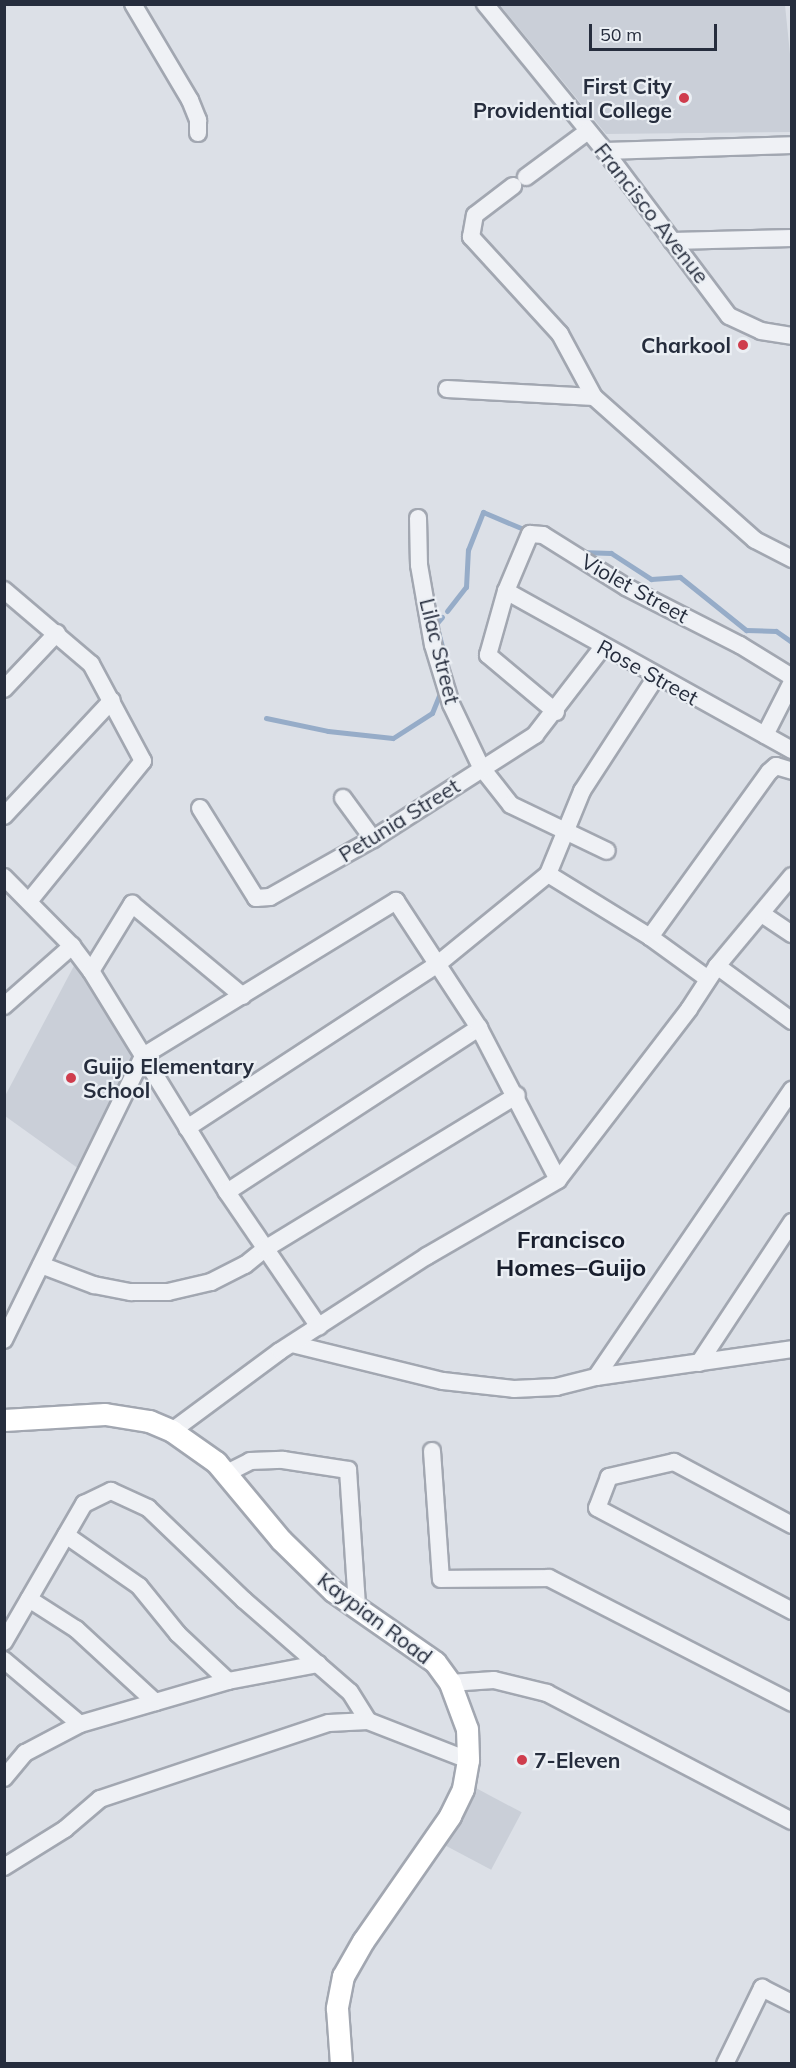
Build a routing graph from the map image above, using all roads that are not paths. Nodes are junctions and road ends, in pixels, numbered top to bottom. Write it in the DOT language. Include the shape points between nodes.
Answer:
graph roads {
  1 [pos="133,4"];
  2 [pos="485,4"];
  3 [pos="588,131"];
  4 [pos="198,133"];
  5 [pos="792,145"];
  6 [pos="605,151"];
  7 [pos="792,238"];
  8 [pos="672,241"];
  9 [pos="792,336"];
  10 [pos="447,389"];
  11 [pos="594,397"];
  12 [pos="418,518"];
  13 [pos="792,559"];
  14 [pos="4,590"];
  15 [pos="506,591"];
  16 [pos="57,633"];
  17 [pos="602,648"];
  18 [pos="656,677"];
  19 [pos="792,677"];
  20 [pos="792,682"];
  21 [pos="4,689"];
  22 [pos="112,700"];
  23 [pos="556,712"];
  24 [pos="765,735"];
  25 [pos="792,750"];
  26 [pos="481,767"];
  27 [pos="792,771"];
  28 [pos="344,798"];
  29 [pos="200,808"];
  30 [pos="4,816"];
  31 [pos="566,830"];
  32 [pos="373,839"];
  33 [pos="607,851"];
  34 [pos="548,874"];
  35 [pos="792,876"];
  36 [pos="4,877"];
  37 [pos="30,900"];
  38 [pos="762,914"];
  39 [pos="792,934"];
  40 [pos="650,937"];
  41 [pos="72,946"];
  42 [pos="439,963"];
  43 [pos="91,971"];
  44 [pos="713,973"];
  45 [pos="243,996"];
  46 [pos="4,1006"];
  47 [pos="792,1021"];
  48 [pos="479,1028"];
  49 [pos="143,1056"];
  50 [pos="792,1090"];
  51 [pos="517,1095"];
  52 [pos="187,1128"];
  53 [pos="558,1180"];
  54 [pos="227,1192"];
  55 [pos="792,1222"];
  56 [pos="265,1249"];
  57 [pos="41,1265"];
  58 [pos="319,1328"];
  59 [pos="4,1340"];
  60 [pos="292,1344"];
  61 [pos="792,1349"];
  62 [pos="699,1363"];
  63 [pos="596,1377"];
  64 [pos="4,1420"];
  65 [pos="172,1431"];
  66 [pos="432,1451"];
  67 [pos="225,1474"];
  68 [pos="792,1525"];
  69 [pos="66,1535"];
  70 [pos="29,1599"];
  71 [pos="357,1607"];
  72 [pos="792,1611"];
  73 [pos="4,1642"];
  74 [pos="4,1660"];
  75 [pos="318,1664"];
  76 [pos="228,1681"];
  77 [pos="450,1683"];
  78 [pos="155,1702"];
  79 [pos="792,1703"];
  80 [pos="368,1721"];
  81 [pos="80,1724"];
  82 [pos="468,1760"];
  83 [pos="4,1778"];
  84 [pos="792,1821"];
  85 [pos="5,1863"];
  86 [pos="792,2004"];
  87 [pos="341,2064"];
  88 [pos="725,2064"];
  1 -- 4 [label="street" via="190,100 198,120"];
  2 -- 3 [label="street, Francisco Avenue"];
  3 -- 6 [label="street, Francisco Avenue"];
  3 -- 11 [label="street" via="475,214 471,237 560,334"];
  5 -- 6 [label="street"];
  6 -- 8 [label="street, Francisco Avenue"];
  7 -- 8 [label="street"];
  8 -- 9 [label="street, Francisco Avenue" via="729,316 761,331"];
  10 -- 11 [label="street"];
  11 -- 13 [label="street" via="755,540"];
  12 -- 26 [label="street, Lilac Street" via="419,565 434,645 451,704"];
  14 -- 16 [label="street"];
  15 -- 17 [label="street, Rose Street"];
  15 -- 19 [label="street, Violet Street" via="528,537 543,535 626,587 740,645"];
  15 -- 23 [label="street" via="488,655"];
  16 -- 21 [label="street"];
  16 -- 22 [label="street" via="90,664"];
  17 -- 18 [label="street, Rose Street"];
  17 -- 23 [label="street, Petunia Street"];
  18 -- 24 [label="street, Rose Street"];
  18 -- 31 [label="street" via="608,748"];
  20 -- 24 [label="street"];
  22 -- 30 [label="street"];
  22 -- 37 [label="street" via="144,761"];
  23 -- 26 [label="street, Petunia Street" via="536,735"];
  24 -- 25 [label="street, Rose Street"];
  26 -- 31 [label="street, Lilac Street" via="511,805"];
  26 -- 32 [label="street, Petunia Street"];
  27 -- 40 [label="street" via="776,766 770,772"];
  28 -- 32 [label="street"];
  29 -- 32 [label="street, Petunia Street" via="261,900"];
  31 -- 33 [label="street, Lilac Street"];
  31 -- 34 [label="street"];
  34 -- 40 [label="street"];
  34 -- 42 [label="street"];
  35 -- 38 [label="street"];
  36 -- 37 [label="street"];
  37 -- 41 [label="street"];
  38 -- 39 [label="street"];
  38 -- 44 [label="street"];
  40 -- 44 [label="street"];
  41 -- 43 [label="street"];
  41 -- 46 [label="street"];
  42 -- 45 [label="street" via="396,901"];
  42 -- 48 [label="street"];
  42 -- 52 [label="street"];
  43 -- 45 [label="street" via="132,904"];
  43 -- 49 [label="street"];
  44 -- 47 [label="street"];
  44 -- 53 [label="street"];
  45 -- 49 [label="street"];
  48 -- 51 [label="street"];
  48 -- 54 [label="street"];
  49 -- 52 [label="street"];
  49 -- 57 [label="street"];
  50 -- 63 [label="street"];
  51 -- 53 [label="street"];
  51 -- 56 [label="street"];
  52 -- 54 [label="street"];
  53 -- 58 [label="street" via="427,1256"];
  54 -- 56 [label="street"];
  55 -- 62 [label="street"];
  56 -- 57 [label="street" via="245,1265 211,1282 168,1292 131,1292 94,1285"];
  56 -- 58 [label="street"];
  57 -- 59 [label="street"];
  58 -- 60 [label="street"];
  60 -- 63 [label="street" via="443,1382 514,1389 556,1387"];
  60 -- 65 [label="street"];
  61 -- 62 [label="street"];
  62 -- 63 [label="street"];
  64 -- 65 [label="main road, Kaypian Road" via="105,1414 150,1420"];
  65 -- 67 [label="main road, Kaypian Road" via="216,1462"];
  66 -- 79 [label="street" via="441,1579 549,1578"];
  67 -- 71 [label="main road, Kaypian Road" via="281,1540 333,1592"];
  67 -- 71 [label="street" via="250,1461 261,1460 348,1470"];
  68 -- 72 [label="street" via="674,1462 609,1476 597,1508"];
  69 -- 70 [label="street"];
  69 -- 75 [label="street" via="84,1503 111,1491 148,1508"];
  69 -- 76 [label="street" via="140,1586 178,1634"];
  70 -- 73 [label="street"];
  70 -- 78 [label="street" via="76,1629"];
  71 -- 77 [label="main road, Kaypian Road" via="435,1662"];
  74 -- 81 [label="street"];
  75 -- 76 [label="street"];
  75 -- 80 [label="street" via="351,1692"];
  76 -- 78 [label="street"];
  77 -- 82 [label="main road, Kaypian Road" via="467,1729"];
  77 -- 84 [label="street" via="494,1680 547,1693"];
  78 -- 81 [label="street"];
  80 -- 82 [label="street"];
  80 -- 85 [label="street" via="329,1723 99,1799 64,1829"];
  81 -- 83 [label="street" via="25,1753"];
  82 -- 87 [label="main road, Kaypian Road" via="463,1789 450,1816 343,1976 337,2008"];
  86 -- 88 [label="street" via="762,1988"];
}
